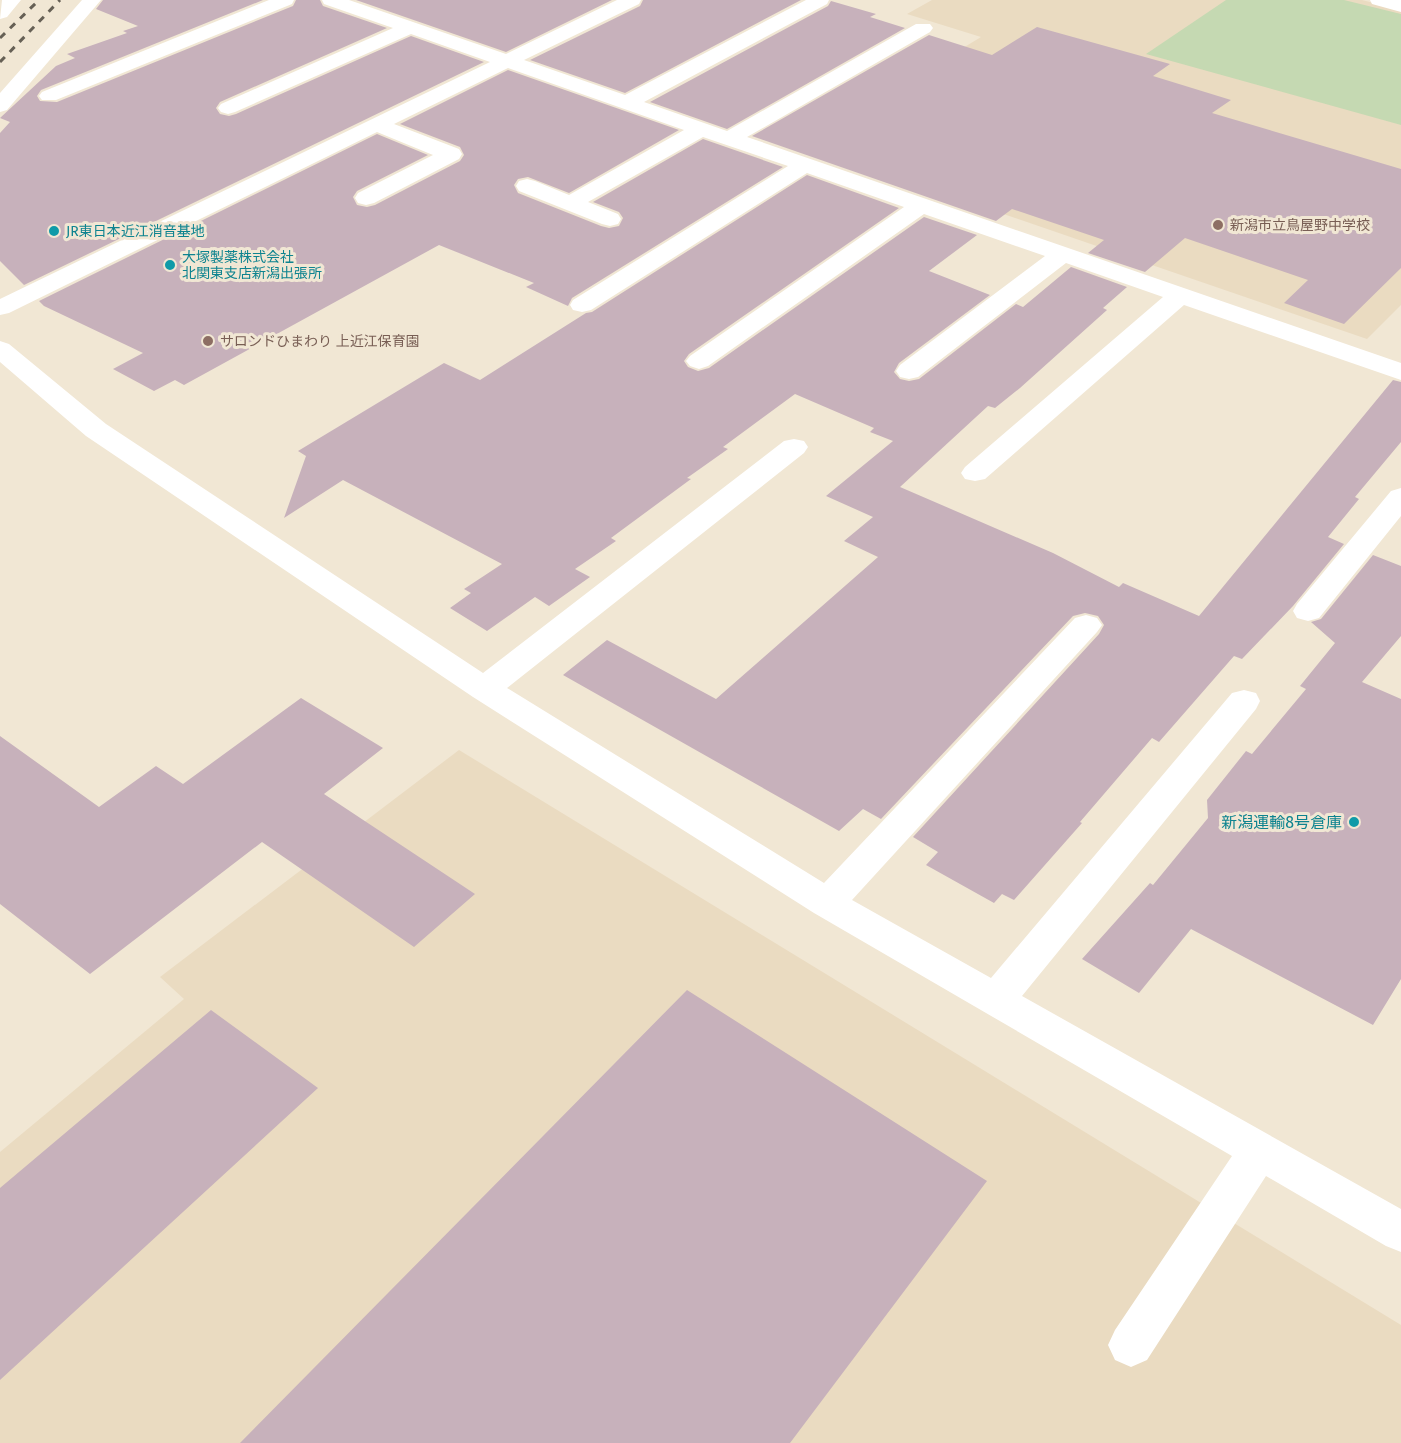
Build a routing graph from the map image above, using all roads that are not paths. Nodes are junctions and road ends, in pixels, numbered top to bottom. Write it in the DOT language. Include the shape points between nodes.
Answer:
graph roads {
  1 [pos="12,0"];
  2 [pos="285,0"];
  3 [pos="632,0"];
  4 [pos="820,0"];
  5 [pos="1379,0"];
  6 [pos="94,2"];
  7 [pos="346,2"];
  8 [pos="1401,6"];
  9 [pos="0,13"];
  10 [pos="411,27"];
  11 [pos="923,28"];
  12 [pos="506,60"];
  13 [pos="49,96"];
  14 [pos="628,102"];
  15 [pos="0,106"];
  16 [pos="228,108"];
  17 [pos="374,124"];
  18 [pos="703,128"];
  19 [pos="730,138"];
  20 [pos="806,164"];
  21 [pos="527,186"];
  22 [pos="366,198"];
  23 [pos="570,203"];
  24 [pos="922,205"];
  25 [pos="610,219"];
  26 [pos="1064,254"];
  27 [pos="1180,295"];
  28 [pos="582,305"];
  29 [pos="0,308"];
  30 [pos="0,349"];
  31 [pos="699,361"];
  32 [pos="909,371"];
  33 [pos="1401,372"];
  34 [pos="794,447"];
  35 [pos="975,473"];
  36 [pos="1401,497"];
  37 [pos="1308,611"];
  38 [pos="1086,625"];
  39 [pos="484,689"];
  40 [pos="1244,701"];
  41 [pos="827,903"];
  42 [pos="996,1000"];
  43 [pos="1259,1151"];
  44 [pos="1401,1232"];
  45 [pos="1131,1345"];
  1 -- 9 [label="street"];
  2 -- 13 [label="street"];
  3 -- 12 [label="street"];
  4 -- 14 [label="street"];
  5 -- 8 [label="street"];
  6 -- 15 [label="street"];
  7 -- 10 [label="street"];
  10 -- 12 [label="street"];
  10 -- 16 [label="street"];
  11 -- 19 [label="street"];
  12 -- 14 [label="street"];
  12 -- 17 [label="street"];
  14 -- 18 [label="street"];
  17 -- 22 [label="street" via="451,154"];
  17 -- 29 [label="street"];
  18 -- 19 [label="street"];
  18 -- 23 [label="street"];
  19 -- 20 [label="street"];
  20 -- 24 [label="street"];
  20 -- 28 [label="street"];
  21 -- 23 [label="street"];
  23 -- 25 [label="street"];
  24 -- 26 [label="street"];
  24 -- 31 [label="street"];
  26 -- 27 [label="street"];
  26 -- 32 [label="street"];
  27 -- 33 [label="street"];
  27 -- 35 [label="street"];
  30 -- 39 [label="street" via="96,430"];
  34 -- 39 [label="street"];
  36 -- 37 [label="street"];
  38 -- 41 [label="street"];
  39 -- 41 [label="street"];
  40 -- 42 [label="street"];
  41 -- 42 [label="street"];
  42 -- 43 [label="street"];
  43 -- 44 [label="street"];
  43 -- 45 [label="street"];
}
